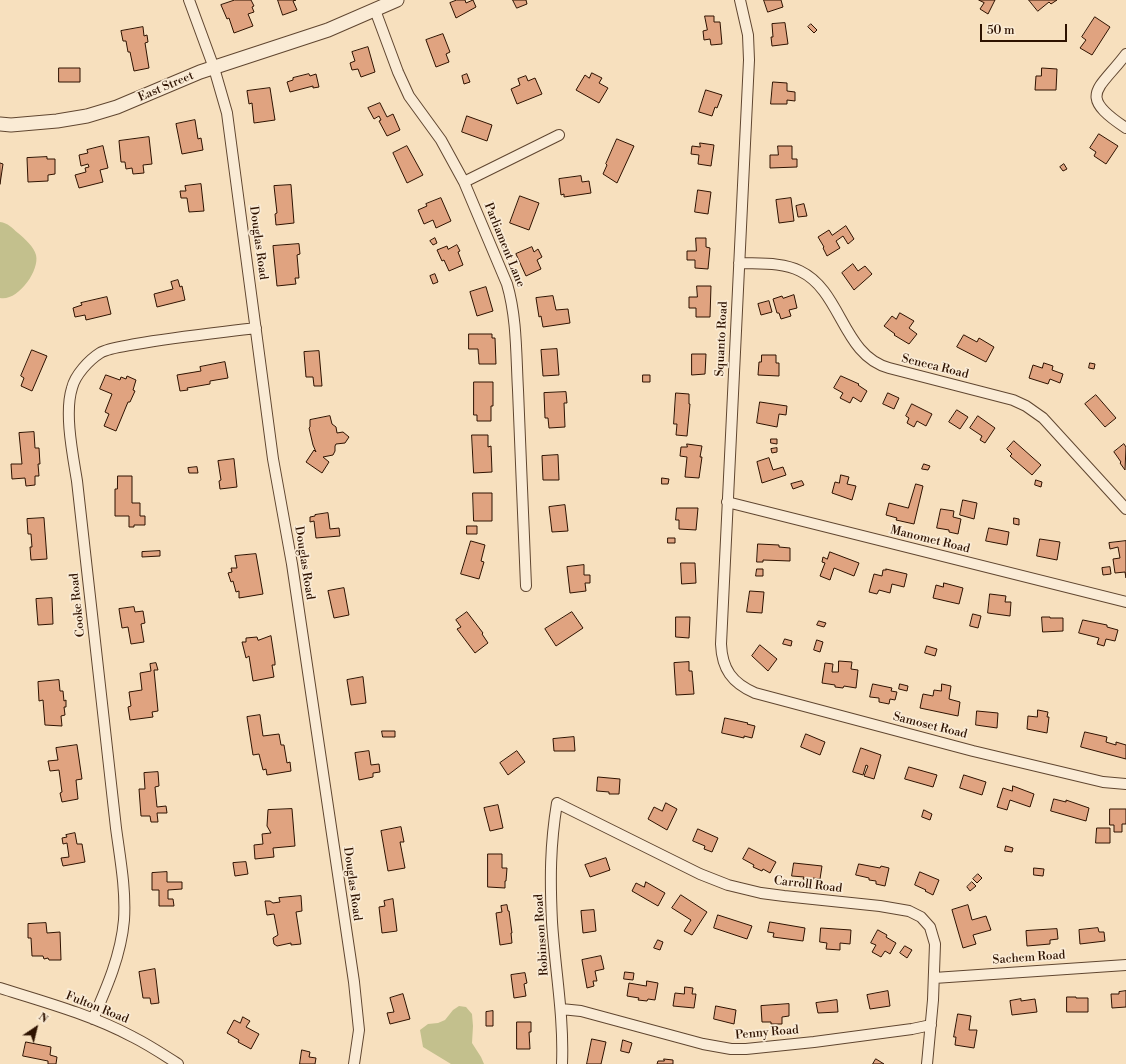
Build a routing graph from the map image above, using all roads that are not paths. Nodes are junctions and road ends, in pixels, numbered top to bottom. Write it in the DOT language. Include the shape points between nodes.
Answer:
graph roads {
  1 [pos="189,0"];
  2 [pos="397,0"];
  3 [pos="740,0"];
  4 [pos="375,10"];
  5 [pos="1126,54"];
  6 [pos="214,68"];
  7 [pos="0,124"];
  8 [pos="1126,128"];
  9 [pos="560,135"];
  10 [pos="464,182"];
  11 [pos="739,263"];
  12 [pos="256,328"];
  13 [pos="728,502"];
  14 [pos="1126,509"];
  15 [pos="526,586"];
  16 [pos="1126,602"];
  17 [pos="732,678"];
  18 [pos="1126,784"];
  19 [pos="557,804"];
  20 [pos="1126,965"];
  21 [pos="934,978"];
  22 [pos="0,988"];
  23 [pos="560,1009"];
  24 [pos="93,1019"];
  25 [pos="931,1025"];
  26 [pos="178,1064"];
  27 [pos="354,1064"];
  28 [pos="562,1064"];
  29 [pos="927,1064"];
  1 -- 6 [label="street, Douglas Road"];
  2 -- 4 [label="street, East Street"];
  3 -- 11 [label="street, Squanto Road" via="748,35 749,60"];
  4 -- 6 [label="street, East Street" via="328,30"];
  4 -- 10 [label="street, Parliament Lane" via="409,96 441,140"];
  5 -- 8 [label="street" via="1099,86 1097,93 1097,103 1102,110"];
  6 -- 7 [label="street, East Street" via="117,107 87,116 57,121"];
  6 -- 12 [label="street, Douglas Road" via="227,113"];
  9 -- 10 [label="street"];
  10 -- 15 [label="street, Parliament Lane" via="511,297"];
  11 -- 13 [label="street, Squanto Road"];
  11 -- 14 [label="street, Seneca Road" via="782,265 810,276 826,293 862,351 876,363 1013,400 1032,409"];
  12 -- 24 [label="street, Cooke Road" via="169,338 101,353 80,372 72,388 69,406 71,444 123,884 124,919 118,952"];
  12 -- 27 [label="street, Douglas Road" via="273,459 292,564 354,982 359,1030"];
  13 -- 16 [label="street, Manomet Road"];
  13 -- 17 [label="street, Squanto Road" via="721,644 723,663"];
  17 -- 18 [label="street, Samoset Road" via="748,690 772,698 987,754 1103,782"];
  19 -- 21 [label="street, Carroll Road" via="700,874 728,885 784,896 880,906 914,913 926,921 934,937"];
  19 -- 23 [label="street, Robinson Road" via="550,861 552,922"];
  20 -- 21 [label="street, Sachem Road"];
  21 -- 25 [label="street, Carroll Road"];
  22 -- 24 [label="street, Fulton Road"];
  23 -- 25 [label="street, Penny Road" via="581,1011 703,1044 731,1049 814,1042"];
  23 -- 28 [label="street, Robinson Road"];
  24 -- 26 [label="street, Fulton Road" via="134,1037"];
  25 -- 29 [label="street, Carroll Road"];
}
